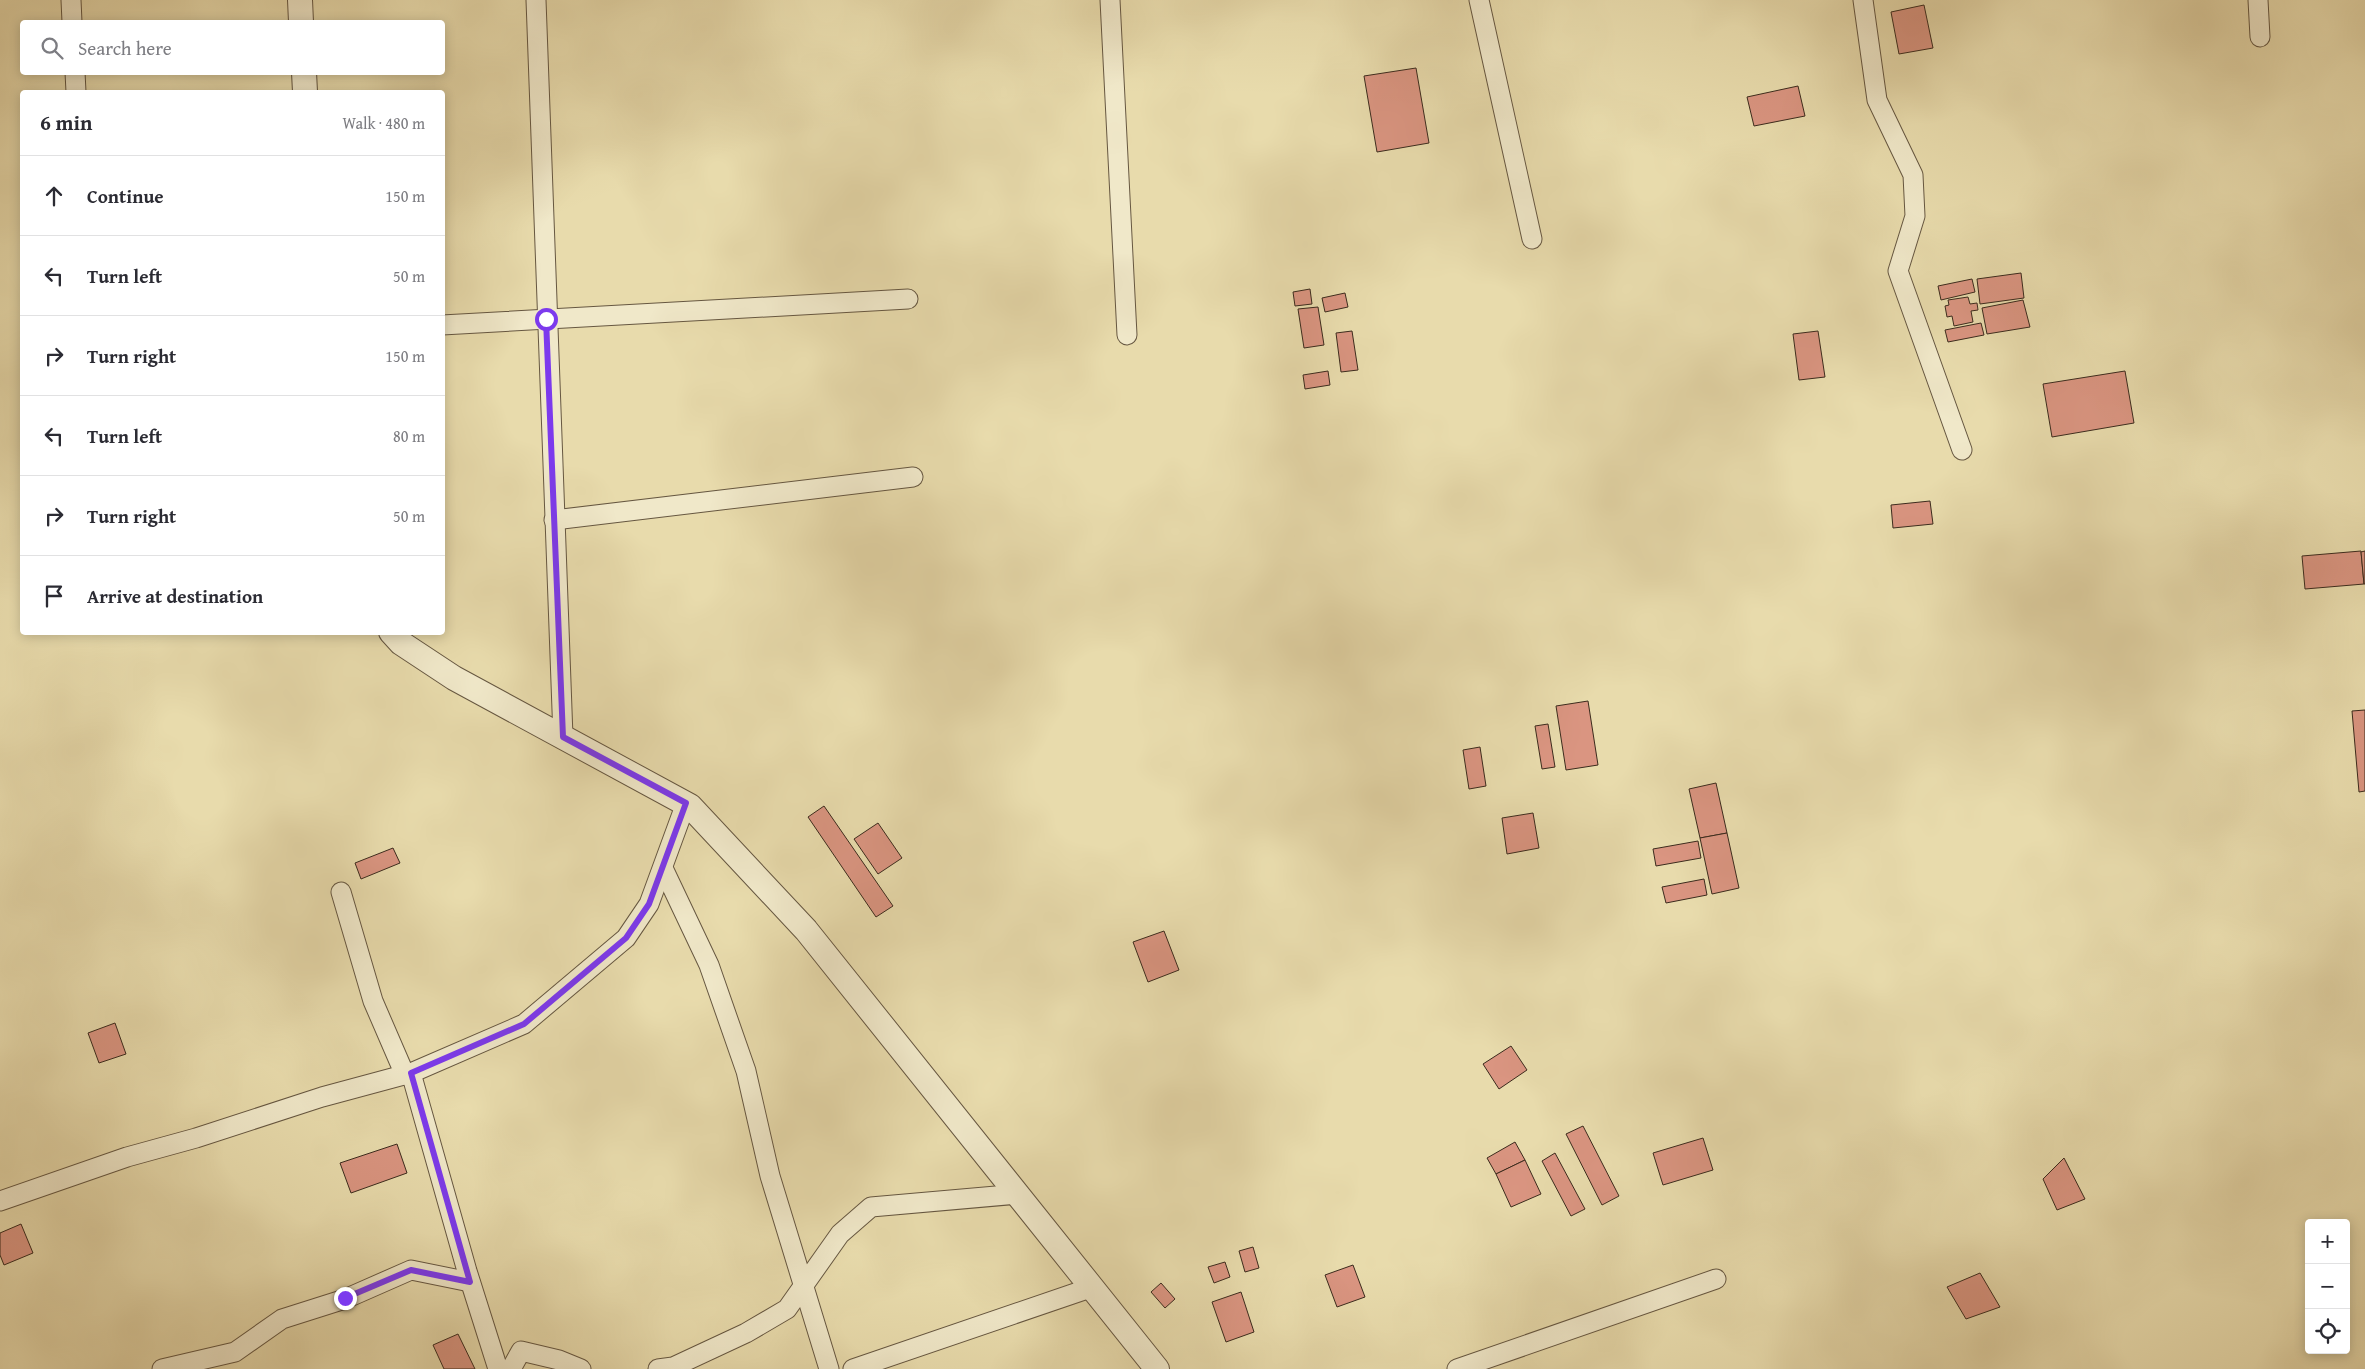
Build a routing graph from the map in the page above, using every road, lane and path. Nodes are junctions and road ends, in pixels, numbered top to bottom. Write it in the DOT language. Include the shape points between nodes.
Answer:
graph roads {
  1 [pos="71,0"];
  2 [pos="300,0"];
  3 [pos="536,0"];
  4 [pos="1110,0"];
  5 [pos="1479,0"];
  6 [pos="1863,0"];
  7 [pos="2258,0"];
  8 [pos="72,20"];
  9 [pos="301,20"];
  10 [pos="2260,37"];
  11 [pos="75,75"];
  12 [pos="304,75"];
  13 [pos="76,90"];
  14 [pos="305,90"];
  15 [pos="1532,239"];
  16 [pos="908,299"];
  17 [pos="546,319"];
  18 [pos="445,325"];
  19 [pos="1127,335"];
  20 [pos="1962,450"];
  21 [pos="913,477"];
  22 [pos="554,520"];
  23 [pos="394,635"];
  24 [pos="563,737"];
  25 [pos="686,803"];
  26 [pos="663,868"];
  27 [pos="341,892"];
  28 [pos="408,1074"];
  29 [pos="1019,1194"];
  30 [pos="0,1201"];
  31 [pos="1716,1279"];
  32 [pos="470,1282"];
  33 [pos="804,1285"];
  34 [pos="1093,1287"];
  35 [pos="162,1369"];
  36 [pos="498,1369"];
  37 [pos="511,1369"];
  38 [pos="581,1369"];
  39 [pos="658,1369"];
  40 [pos="829,1369"];
  41 [pos="853,1369"];
  42 [pos="1157,1369"];
  43 [pos="1457,1369"];
  1 -- 8 [label="street"];
  2 -- 9 [label="street"];
  3 -- 17 [label="street"];
  4 -- 19 [label="street"];
  5 -- 15 [label="street"];
  6 -- 20 [label="street" via="1877,100 1913,175 1915,216 1898,271"];
  7 -- 10 [label="street"];
  11 -- 13 [label="street"];
  12 -- 14 [label="street"];
  16 -- 17 [label="street"];
  17 -- 18 [label="street"];
  17 -- 22 [label="street"];
  21 -- 22 [label="street"];
  22 -- 24 [label="street"];
  23 -- 24 [label="street" via="454,678"];
  24 -- 25 [label="street"];
  25 -- 26 [label="street"];
  25 -- 29 [label="street" via="806,930"];
  26 -- 28 [label="street" via="649,904 626,938 524,1024"];
  26 -- 33 [label="street" via="709,965 746,1071 770,1176"];
  27 -- 28 [label="street" via="372,1001"];
  28 -- 30 [label="street" via="126,1157"];
  28 -- 32 [label="street"];
  29 -- 33 [label="street" via="871,1207 840,1234"];
  29 -- 34 [label="street"];
  31 -- 43 [label="street"];
  32 -- 35 [label="street" via="411,1270 345,1298 282,1319 235,1352"];
  32 -- 36 [label="street"];
  33 -- 39 [label="street" via="788,1310 673,1367"];
  33 -- 40 [label="street"];
  34 -- 41 [label="street"];
  34 -- 42 [label="street"];
  37 -- 38 [label="street" via="521,1351 560,1360"];
}
